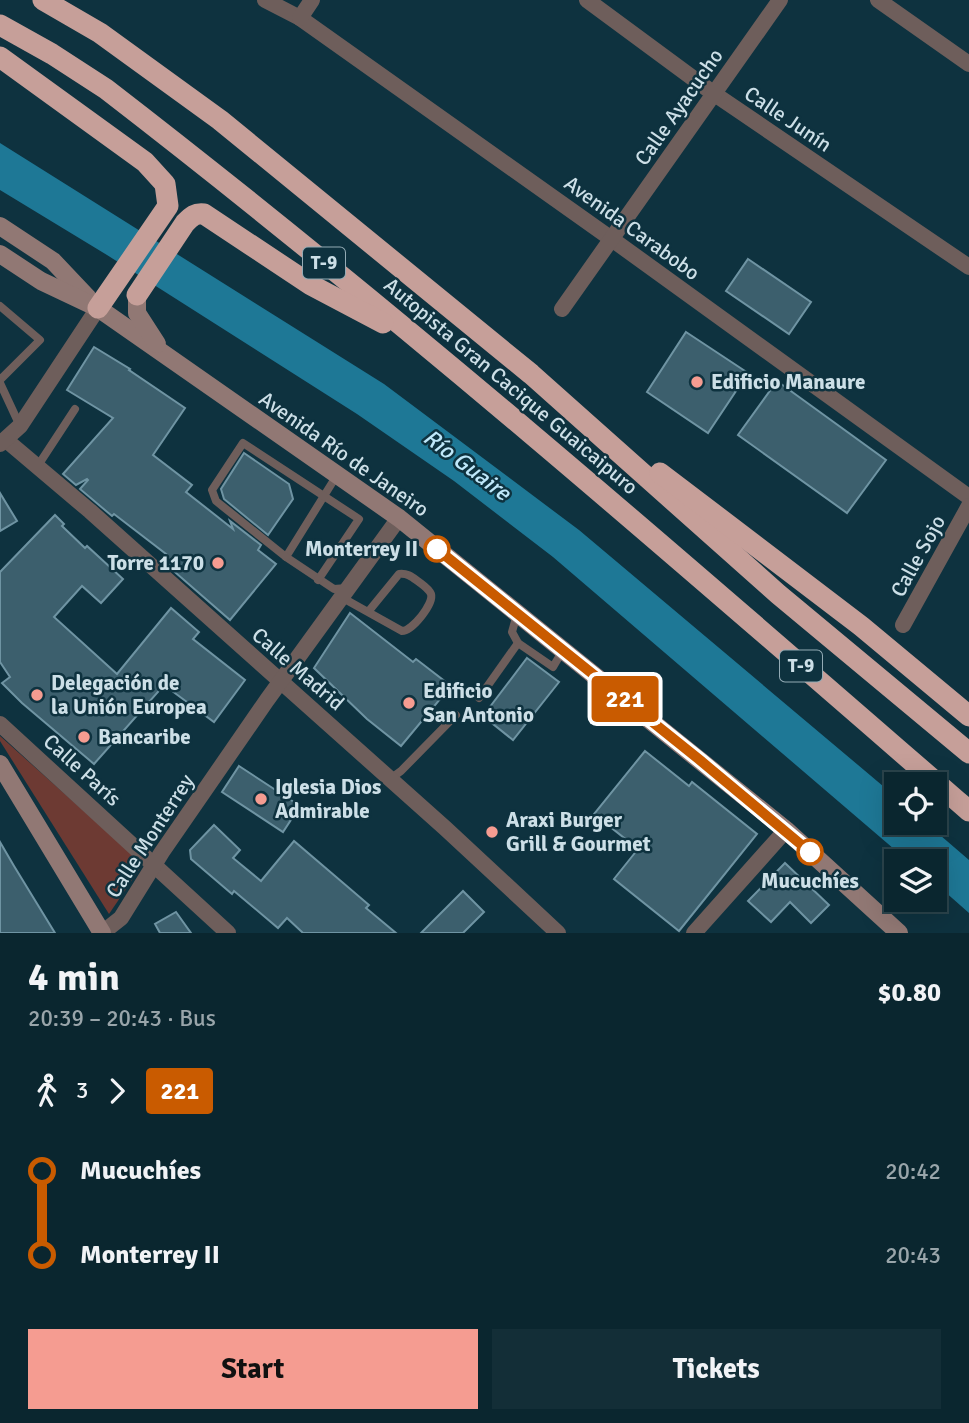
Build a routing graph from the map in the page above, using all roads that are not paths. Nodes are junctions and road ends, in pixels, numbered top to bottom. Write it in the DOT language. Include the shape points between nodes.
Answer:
graph roads {
  1 [pos="43,0"];
  2 [pos="265,0"];
  3 [pos="312,0"];
  4 [pos="587,0"];
  5 [pos="780,0"];
  6 [pos="878,0"];
  7 [pos="300,18"];
  8 [pos="0,25"];
  9 [pos="0,57"];
  10 [pos="969,64"];
  11 [pos="713,93"];
  12 [pos="0,226"];
  13 [pos="612,240"];
  14 [pos="0,254"];
  15 [pos="969,267"];
  16 [pos="137,295"];
  17 [pos="0,306"];
  18 [pos="98,308"];
  19 [pos="562,309"];
  20 [pos="433,351"];
  21 [pos="168,358"];
  22 [pos="531,373"];
  23 [pos="0,382"];
  24 [pos="75,409"];
  25 [pos="20,426"];
  26 [pos="3,442"];
  27 [pos="37,467"];
  28 [pos="337,475"];
  29 [pos="324,496"];
  30 [pos="969,497"];
  31 [pos="969,506"];
  32 [pos="399,518"];
  33 [pos="286,557"];
  34 [pos="318,580"];
  35 [pos="344,592"];
  36 [pos="368,612"];
  37 [pos="517,614"];
  38 [pos="903,625"];
  39 [pos="518,643"];
  40 [pos="563,650"];
  41 [pos="280,682"];
  42 [pos="479,698"];
  43 [pos="456,715"];
  44 [pos="969,716"];
  45 [pos="0,724"];
  46 [pos="969,754"];
  47 [pos="0,764"];
  48 [pos="390,779"];
  49 [pos="969,811"];
  50 [pos="786,830"];
  51 [pos="155,865"];
  52 [pos="102,933"];
  53 [pos="228,933"];
  54 [pos="558,933"];
  55 [pos="694,933"];
  56 [pos="899,933"];
  1 -- 22 [label="highway, Autopista Gran Cacique Guaicaipuro / T-9" via="100,33 220,120"];
  2 -- 7 [label="street, Avenida Carabobo"];
  3 -- 7 [label="street"];
  4 -- 11 [label="street, Calle Junín"];
  5 -- 11 [label="street, Calle Ayacucho"];
  6 -- 10 [label="street"];
  7 -- 13 [label="street, Avenida Carabobo"];
  8 -- 20 [label="highway, Autopista Gran Cacique Guaicaipuro / T-9" via="106,89"];
  9 -- 18 [label="highway" via="145,162 165,184 167,206"];
  11 -- 13 [label="street, Calle Ayacucho"];
  11 -- 15 [label="street, Calle Junín"];
  12 -- 18 [label="street" via="53,261"];
  13 -- 19 [label="street, Calle Ayacucho"];
  13 -- 30 [label="street, Avenida Carabobo"];
  14 -- 18 [label="street, Avenida Río de Janeiro" via="41,281"];
  16 -- 20 [label="highway, T-9" via="186,223 193,215 204,214 311,285"];
  16 -- 21 [label="street, T-9" via="137,313"];
  17 -- 23 [label="lane" via="40,340"];
  18 -- 21 [label="street, Avenida Río de Janeiro"];
  18 -- 25 [label="street"];
  20 -- 49 [label="highway, Autopista Gran Cacique Guaicaipuro / T-9"];
  21 -- 28 [label="street, Avenida Río de Janeiro"];
  22 -- 44 [label="highway" via="861,626"];
  22 -- 46 [label="highway, Autopista Gran Cacique Guaicaipuro / T-9" via="778,594"];
  23 -- 25 [label="lane"];
  24 -- 27 [label="lane"];
  25 -- 26 [label="street"];
  26 -- 27 [label="street, Calle Madrid"];
  27 -- 41 [label="street, Calle Madrid"];
  28 -- 29 [label="lane"];
  28 -- 32 [label="street, Avenida Río de Janeiro"];
  29 -- 33 [label="lane"];
  29 -- 33 [label="lane" via="243,443 212,490 216,501"];
  29 -- 34 [label="lane" via="359,519"];
  31 -- 38 [label="street, Calle Sojo"];
  32 -- 35 [label="street, Calle Monterrey"];
  32 -- 37 [label="street, Avenida Río de Janeiro"];
  33 -- 34 [label="lane"];
  34 -- 35 [label="lane"];
  35 -- 36 [label="lane"];
  35 -- 41 [label="street, Calle Monterrey"];
  36 -- 36 [label="lane" via="407,631 432,596 408,574 399,574"];
  37 -- 39 [label="lane" via="512,632"];
  37 -- 40 [label="street, Avenida Río de Janeiro"];
  39 -- 40 [label="lane" via="553,667"];
  39 -- 42 [label="lane"];
  40 -- 50 [label="street, Avenida Río de Janeiro"];
  41 -- 48 [label="street, Calle Madrid"];
  41 -- 51 [label="street, Calle Monterrey"];
  43 -- 48 [label="lane"];
  45 -- 51 [label="street, Calle París"];
  47 -- 52 [label="street"];
  48 -- 54 [label="street, Calle Madrid"];
  50 -- 55 [label="street"];
  50 -- 56 [label="street, Avenida Río de Janeiro"];
  51 -- 52 [label="street, Calle Monterrey" via="121,918"];
  51 -- 53 [label="street, Calle París"];
}
